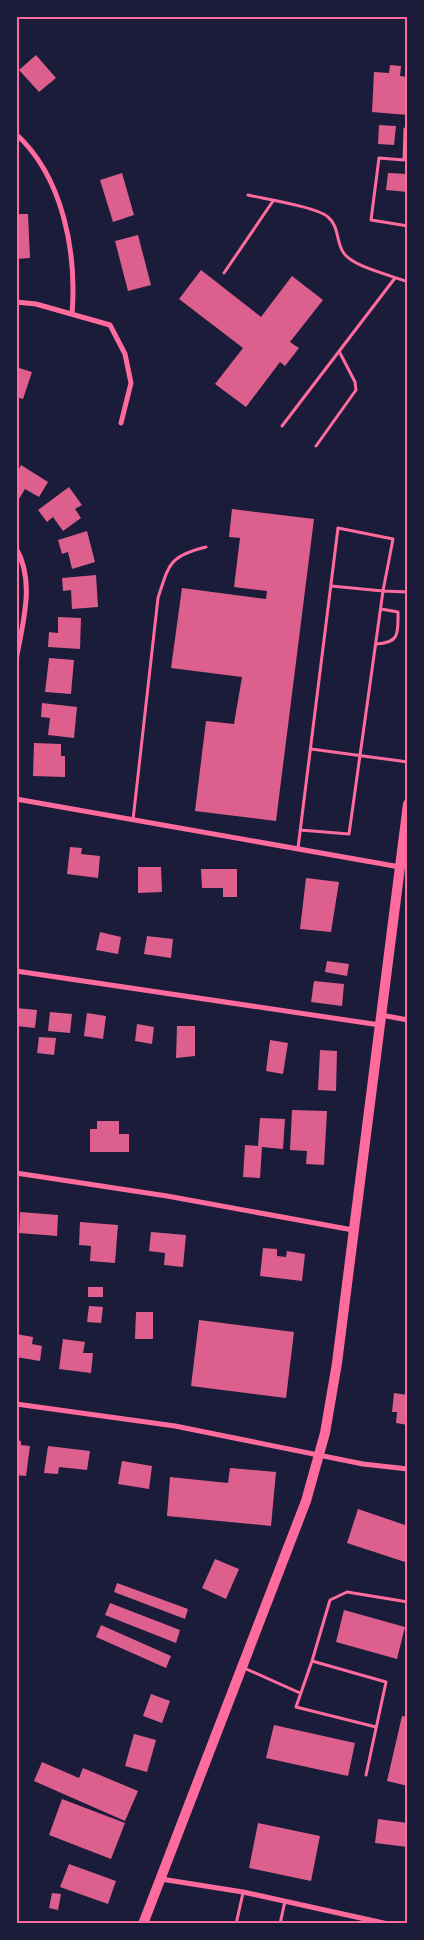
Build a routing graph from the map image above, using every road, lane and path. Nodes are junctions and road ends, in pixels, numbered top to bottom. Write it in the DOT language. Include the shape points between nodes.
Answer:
graph roads {
  1 [pos="408,129"];
  2 [pos="16,134"];
  3 [pos="406,160"];
  4 [pos="248,195"];
  5 [pos="273,201"];
  6 [pos="408,226"];
  7 [pos="224,273"];
  8 [pos="395,278"];
  9 [pos="408,282"];
  10 [pos="16,302"];
  11 [pos="72,314"];
  12 [pos="340,351"];
  13 [pos="121,423"];
  14 [pos="282,426"];
  15 [pos="316,446"];
  16 [pos="206,547"];
  17 [pos="16,548"];
  18 [pos="331,586"];
  19 [pos="383,592"];
  20 [pos="408,592"];
  21 [pos="381,609"];
  22 [pos="376,644"];
  23 [pos="16,661"];
  24 [pos="311,749"];
  25 [pos="360,757"];
  26 [pos="408,762"];
  27 [pos="16,799"];
  28 [pos="408,804"];
  29 [pos="133,820"];
  30 [pos="300,830"];
  31 [pos="298,849"];
  32 [pos="400,867"];
  33 [pos="16,971"];
  34 [pos="381,1020"];
  35 [pos="408,1020"];
  36 [pos="16,1173"];
  37 [pos="353,1230"];
  38 [pos="16,1404"];
  39 [pos="318,1454"];
  40 [pos="408,1469"];
  41 [pos="408,1602"];
  42 [pos="312,1661"];
  43 [pos="242,1668"];
  44 [pos="300,1693"];
  45 [pos="376,1727"];
  46 [pos="366,1775"];
  47 [pos="160,1879"];
  48 [pos="243,1892"];
  49 [pos="285,1901"];
  50 [pos="143,1924"];
  51 [pos="236,1924"];
  52 [pos="280,1924"];
  53 [pos="388,1924"];
  1 -- 3 [label="lane" via="405,129"];
  2 -- 11 [label="street" via="38,156 64,216"];
  3 -- 6 [label="lane" via="379,158 371,220"];
  4 -- 5 [label="lane"];
  5 -- 7 [label="lane"];
  5 -- 8 [label="lane" via="317,211 328,217 336,228 342,252 351,260"];
  8 -- 9 [label="lane"];
  8 -- 12 [label="lane"];
  10 -- 11 [label="street"];
  11 -- 13 [label="street" via="110,325 125,354 131,383"];
  12 -- 14 [label="lane"];
  12 -- 15 [label="lane" via="356,390"];
  16 -- 29 [label="lane" via="185,552 169,565 158,598"];
  17 -- 23 [label="street" via="22,558 28,584"];
  18 -- 19 [label="lane"];
  18 -- 19 [label="lane" via="338,528 393,539"];
  18 -- 24 [label="lane"];
  19 -- 20 [label="lane"];
  19 -- 21 [label="lane"];
  21 -- 22 [label="lane"];
  21 -- 22 [label="lane" via="398,612 398,630 394,640"];
  22 -- 25 [label="lane"];
  24 -- 25 [label="lane"];
  24 -- 30 [label="lane"];
  25 -- 26 [label="lane"];
  25 -- 30 [label="lane" via="349,834"];
  27 -- 29 [label="street"];
  28 -- 32 [label="main road"];
  29 -- 31 [label="street"];
  30 -- 31 [label="lane"];
  31 -- 32 [label="street"];
  32 -- 34 [label="main road"];
  33 -- 34 [label="street"];
  34 -- 35 [label="street"];
  34 -- 37 [label="main road"];
  36 -- 37 [label="street" via="167,1196"];
  37 -- 39 [label="main road" via="337,1363 325,1433"];
  38 -- 39 [label="street" via="175,1426"];
  39 -- 40 [label="street"];
  39 -- 43 [label="main road" via="306,1501"];
  41 -- 42 [label="lane" via="347,1592 330,1600"];
  42 -- 44 [label="lane"];
  42 -- 45 [label="lane" via="386,1682"];
  43 -- 44 [label="lane"];
  43 -- 47 [label="main road"];
  44 -- 45 [label="lane" via="296,1707"];
  45 -- 46 [label="lane"];
  47 -- 48 [label="street"];
  47 -- 50 [label="main road"];
  48 -- 49 [label="street"];
  48 -- 51 [label="lane"];
  49 -- 52 [label="lane"];
  49 -- 53 [label="street"];
}
